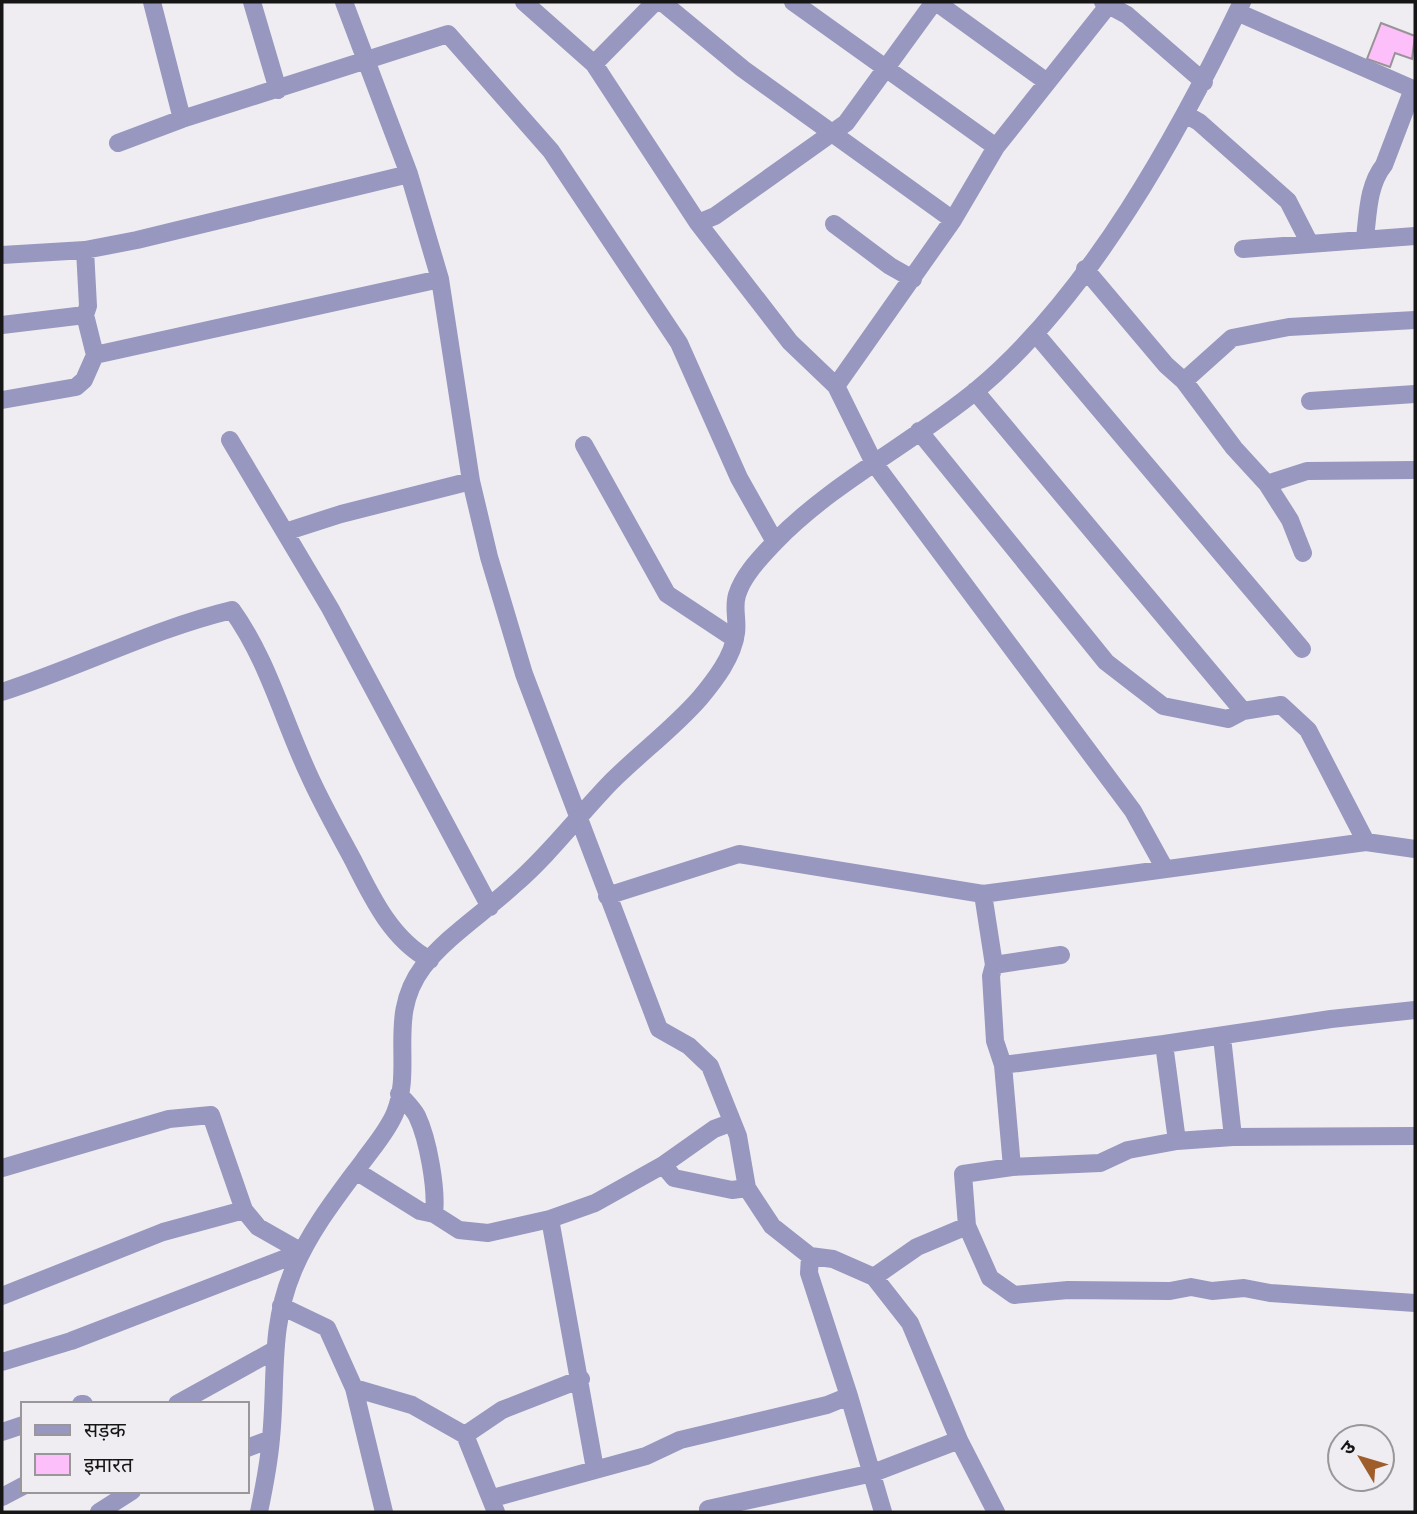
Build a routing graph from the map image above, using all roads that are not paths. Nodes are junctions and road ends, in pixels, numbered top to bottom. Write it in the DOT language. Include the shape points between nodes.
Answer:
graph roads {
  1 [pos="152,2"];
  2 [pos="252,2"];
  3 [pos="344,2"];
  4 [pos="524,2"];
  5 [pos="655,2"];
  6 [pos="663,2"];
  7 [pos="793,2"];
  8 [pos="935,2"];
  9 [pos="1105,4"];
  10 [pos="1239,7"];
  11 [pos="366,60"];
  12 [pos="594,64"];
  13 [pos="887,71"];
  14 [pos="1047,82"];
  15 [pos="1204,82"];
  16 [pos="278,90"];
  17 [pos="1414,90"];
  18 [pos="1185,114"];
  19 [pos="181,119"];
  20 [pos="831,133"];
  21 [pos="118,143"];
  22 [pos="996,146"];
  23 [pos="409,174"];
  24 [pos="953,220"];
  25 [pos="698,223"];
  26 [pos="834,224"];
  27 [pos="1415,236"];
  28 [pos="1365,238"];
  29 [pos="1310,244"];
  30 [pos="1243,249"];
  31 [pos="85,250"];
  32 [pos="2,255"];
  33 [pos="1085,269"];
  34 [pos="440,279"];
  35 [pos="913,279"];
  36 [pos="85,315"];
  37 [pos="1415,320"];
  38 [pos="2,325"];
  39 [pos="1035,333"];
  40 [pos="96,355"];
  41 [pos="1184,381"];
  42 [pos="836,386"];
  43 [pos="975,391"];
  44 [pos="1415,394"];
  45 [pos="2,400"];
  46 [pos="1310,401"];
  47 [pos="919,431"];
  48 [pos="230,440"];
  49 [pos="584,445"];
  50 [pos="874,463"];
  51 [pos="1415,470"];
  52 [pos="471,481"];
  53 [pos="1267,484"];
  54 [pos="285,532"];
  55 [pos="775,542"];
  56 [pos="1303,552"];
  57 [pos="735,639"];
  58 [pos="1302,649"];
  59 [pos="2,692"];
  60 [pos="1242,712"];
  61 [pos="578,820"];
  62 [pos="1366,842"];
  63 [pos="1415,849"];
  64 [pos="1165,869"];
  65 [pos="983,894"];
  66 [pos="607,896"];
  67 [pos="490,907"];
  68 [pos="1061,955"];
  69 [pos="430,960"];
  70 [pos="994,965"];
  71 [pos="1415,1010"];
  72 [pos="1222,1037"];
  73 [pos="1164,1044"];
  74 [pos="1003,1065"];
  75 [pos="399,1094"];
  76 [pos="730,1124"];
  77 [pos="1415,1136"];
  78 [pos="1233,1137"];
  79 [pos="1177,1142"];
  80 [pos="663,1165"];
  81 [pos="1012,1167"];
  82 [pos="2,1168"];
  83 [pos="356,1171"];
  84 [pos="747,1188"];
  85 [pos="244,1210"];
  86 [pos="434,1214"];
  87 [pos="550,1219"];
  88 [pos="967,1226"];
  89 [pos="302,1252"];
  90 [pos="810,1256"];
  91 [pos="874,1277"];
  92 [pos="2,1296"];
  93 [pos="1415,1303"];
  94 [pos="281,1306"];
  95 [pos="273,1351"];
  96 [pos="2,1362"];
  97 [pos="581,1379"];
  98 [pos="354,1388"];
  99 [pos="849,1396"];
  100 [pos="181,1402"];
  101 [pos="21,1426"];
  102 [pos="2,1432"];
  103 [pos="465,1435"];
  104 [pos="271,1439"];
  105 [pos="959,1440"];
  106 [pos="248,1448"];
  107 [pos="595,1469"];
  108 [pos="873,1473"];
  109 [pos="21,1487"];
  110 [pos="129,1493"];
  111 [pos="2,1497"];
  112 [pos="494,1505"];
  113 [pos="708,1508"];
  114 [pos="99,1512"];
  115 [pos="259,1512"];
  116 [pos="384,1512"];
  117 [pos="883,1512"];
  118 [pos="996,1512"];
  1 -- 19 [label="street"];
  2 -- 16 [label="street"];
  3 -- 11 [label="street"];
  4 -- 12 [label="street"];
  5 -- 12 [label="street"];
  6 -- 20 [label="street" via="743,69"];
  7 -- 13 [label="street"];
  8 -- 13 [label="street"];
  8 -- 14 [label="street"];
  9 -- 14 [label="street"];
  9 -- 15 [label="street" via="1127,15"];
  10 -- 15 [label="street"];
  10 -- 17 [label="street"];
  11 -- 16 [label="street"];
  11 -- 23 [label="street"];
  11 -- 55 [label="street" via="448,34 551,151 679,343 739,478"];
  12 -- 25 [label="street"];
  13 -- 20 [label="street" via="846,123"];
  13 -- 22 [label="street"];
  14 -- 22 [label="street"];
  15 -- 18 [label="street"];
  16 -- 19 [label="street"];
  17 -- 28 [label="street" via="1377,174"];
  18 -- 29 [label="street" via="1287,201"];
  18 -- 33 [label="street"];
  19 -- 21 [label="street"];
  20 -- 24 [label="street"];
  20 -- 25 [label="street" via="715,216"];
  22 -- 24 [label="street"];
  23 -- 31 [label="street"];
  23 -- 34 [label="street"];
  24 -- 35 [label="street"];
  25 -- 42 [label="street" via="790,342"];
  26 -- 35 [label="street"];
  27 -- 28 [label="street"];
  28 -- 29 [label="street"];
  29 -- 30 [label="street"];
  31 -- 32 [label="street"];
  31 -- 36 [label="street"];
  33 -- 39 [label="street"];
  33 -- 41 [label="street"];
  34 -- 40 [label="street"];
  34 -- 52 [label="street"];
  35 -- 42 [label="street"];
  36 -- 38 [label="street"];
  36 -- 40 [label="street"];
  37 -- 41 [label="street" via="1289,327 1233,338"];
  39 -- 43 [label="street"];
  39 -- 58 [label="street"];
  40 -- 45 [label="street" via="76,387"];
  41 -- 53 [label="street"];
  42 -- 50 [label="street"];
  43 -- 47 [label="street"];
  43 -- 60 [label="street"];
  44 -- 46 [label="street"];
  47 -- 50 [label="street"];
  47 -- 60 [label="street" via="1106,662 1163,706 1228,719"];
  48 -- 54 [label="street"];
  49 -- 57 [label="street" via="667,594"];
  50 -- 55 [label="street"];
  50 -- 64 [label="street" via="1133,811"];
  51 -- 53 [label="street" via="1307,471"];
  52 -- 54 [label="street" via="341,513"];
  52 -- 61 [label="street" via="524,674"];
  53 -- 56 [label="street"];
  54 -- 67 [label="street"];
  55 -- 57 [label="street" via="737,594"];
  57 -- 61 [label="street" via="692,707 607,786"];
  59 -- 69 [label="street" via="191,620 232,610 375,905 412,950"];
  60 -- 62 [label="street" via="1281,705 1308,730"];
  61 -- 66 [label="street"];
  61 -- 67 [label="street"];
  62 -- 63 [label="street"];
  62 -- 64 [label="street"];
  64 -- 65 [label="street"];
  65 -- 66 [label="street" via="739,853"];
  65 -- 70 [label="street"];
  66 -- 76 [label="street" via="659,1029 689,1046 710,1066"];
  67 -- 69 [label="street"];
  68 -- 70 [label="street"];
  69 -- 75 [label="street" via="405,1003"];
  70 -- 74 [label="street" via="995,1041"];
  71 -- 72 [label="street"];
  72 -- 73 [label="street"];
  72 -- 78 [label="street"];
  73 -- 74 [label="street"];
  73 -- 79 [label="street"];
  74 -- 81 [label="street"];
  75 -- 83 [label="street" via="383,1134"];
  75 -- 86 [label="street" via="422,1127 436,1199"];
  76 -- 80 [label="street" via="714,1129"];
  76 -- 84 [label="street" via="738,1136"];
  77 -- 78 [label="street"];
  78 -- 79 [label="street"];
  79 -- 81 [label="street" via="1128,1150 1100,1163"];
  80 -- 84 [label="street" via="674,1178 732,1190"];
  80 -- 87 [label="street" via="595,1203"];
  81 -- 88 [label="street" via="963,1174"];
  82 -- 85 [label="street" via="169,1119 211,1115"];
  83 -- 86 [label="street" via="420,1211"];
  83 -- 89 [label="street"];
  84 -- 90 [label="street" via="772,1226"];
  85 -- 89 [label="street" via="258,1227"];
  85 -- 92 [label="street" via="163,1232"];
  86 -- 87 [label="street" via="459,1230 488,1233"];
  87 -- 97 [label="street"];
  88 -- 91 [label="street" via="917,1247"];
  88 -- 93 [label="street" via="990,1278 1014,1294 1244,1288"];
  89 -- 94 [label="street"];
  89 -- 96 [label="street" via="71,1341"];
  90 -- 91 [label="street" via="833,1259"];
  90 -- 99 [label="street" via="808,1273"];
  91 -- 105 [label="street" via="910,1323"];
  94 -- 95 [label="street"];
  94 -- 98 [label="street" via="327,1328"];
  95 -- 100 [label="street"];
  95 -- 104 [label="street"];
  97 -- 103 [label="street" via="502,1409"];
  97 -- 107 [label="street"];
  98 -- 103 [label="street" via="412,1405"];
  98 -- 116 [label="street"];
  99 -- 107 [label="street" via="680,1440 646,1457"];
  99 -- 108 [label="street"];
  101 -- 102 [label="street"];
  103 -- 112 [label="street"];
  104 -- 106 [label="street"];
  104 -- 115 [label="street"];
  105 -- 108 [label="street"];
  105 -- 118 [label="street"];
  107 -- 112 [label="street"];
  108 -- 113 [label="street"];
  108 -- 117 [label="street"];
  109 -- 111 [label="street"];
  110 -- 114 [label="street"];
}
